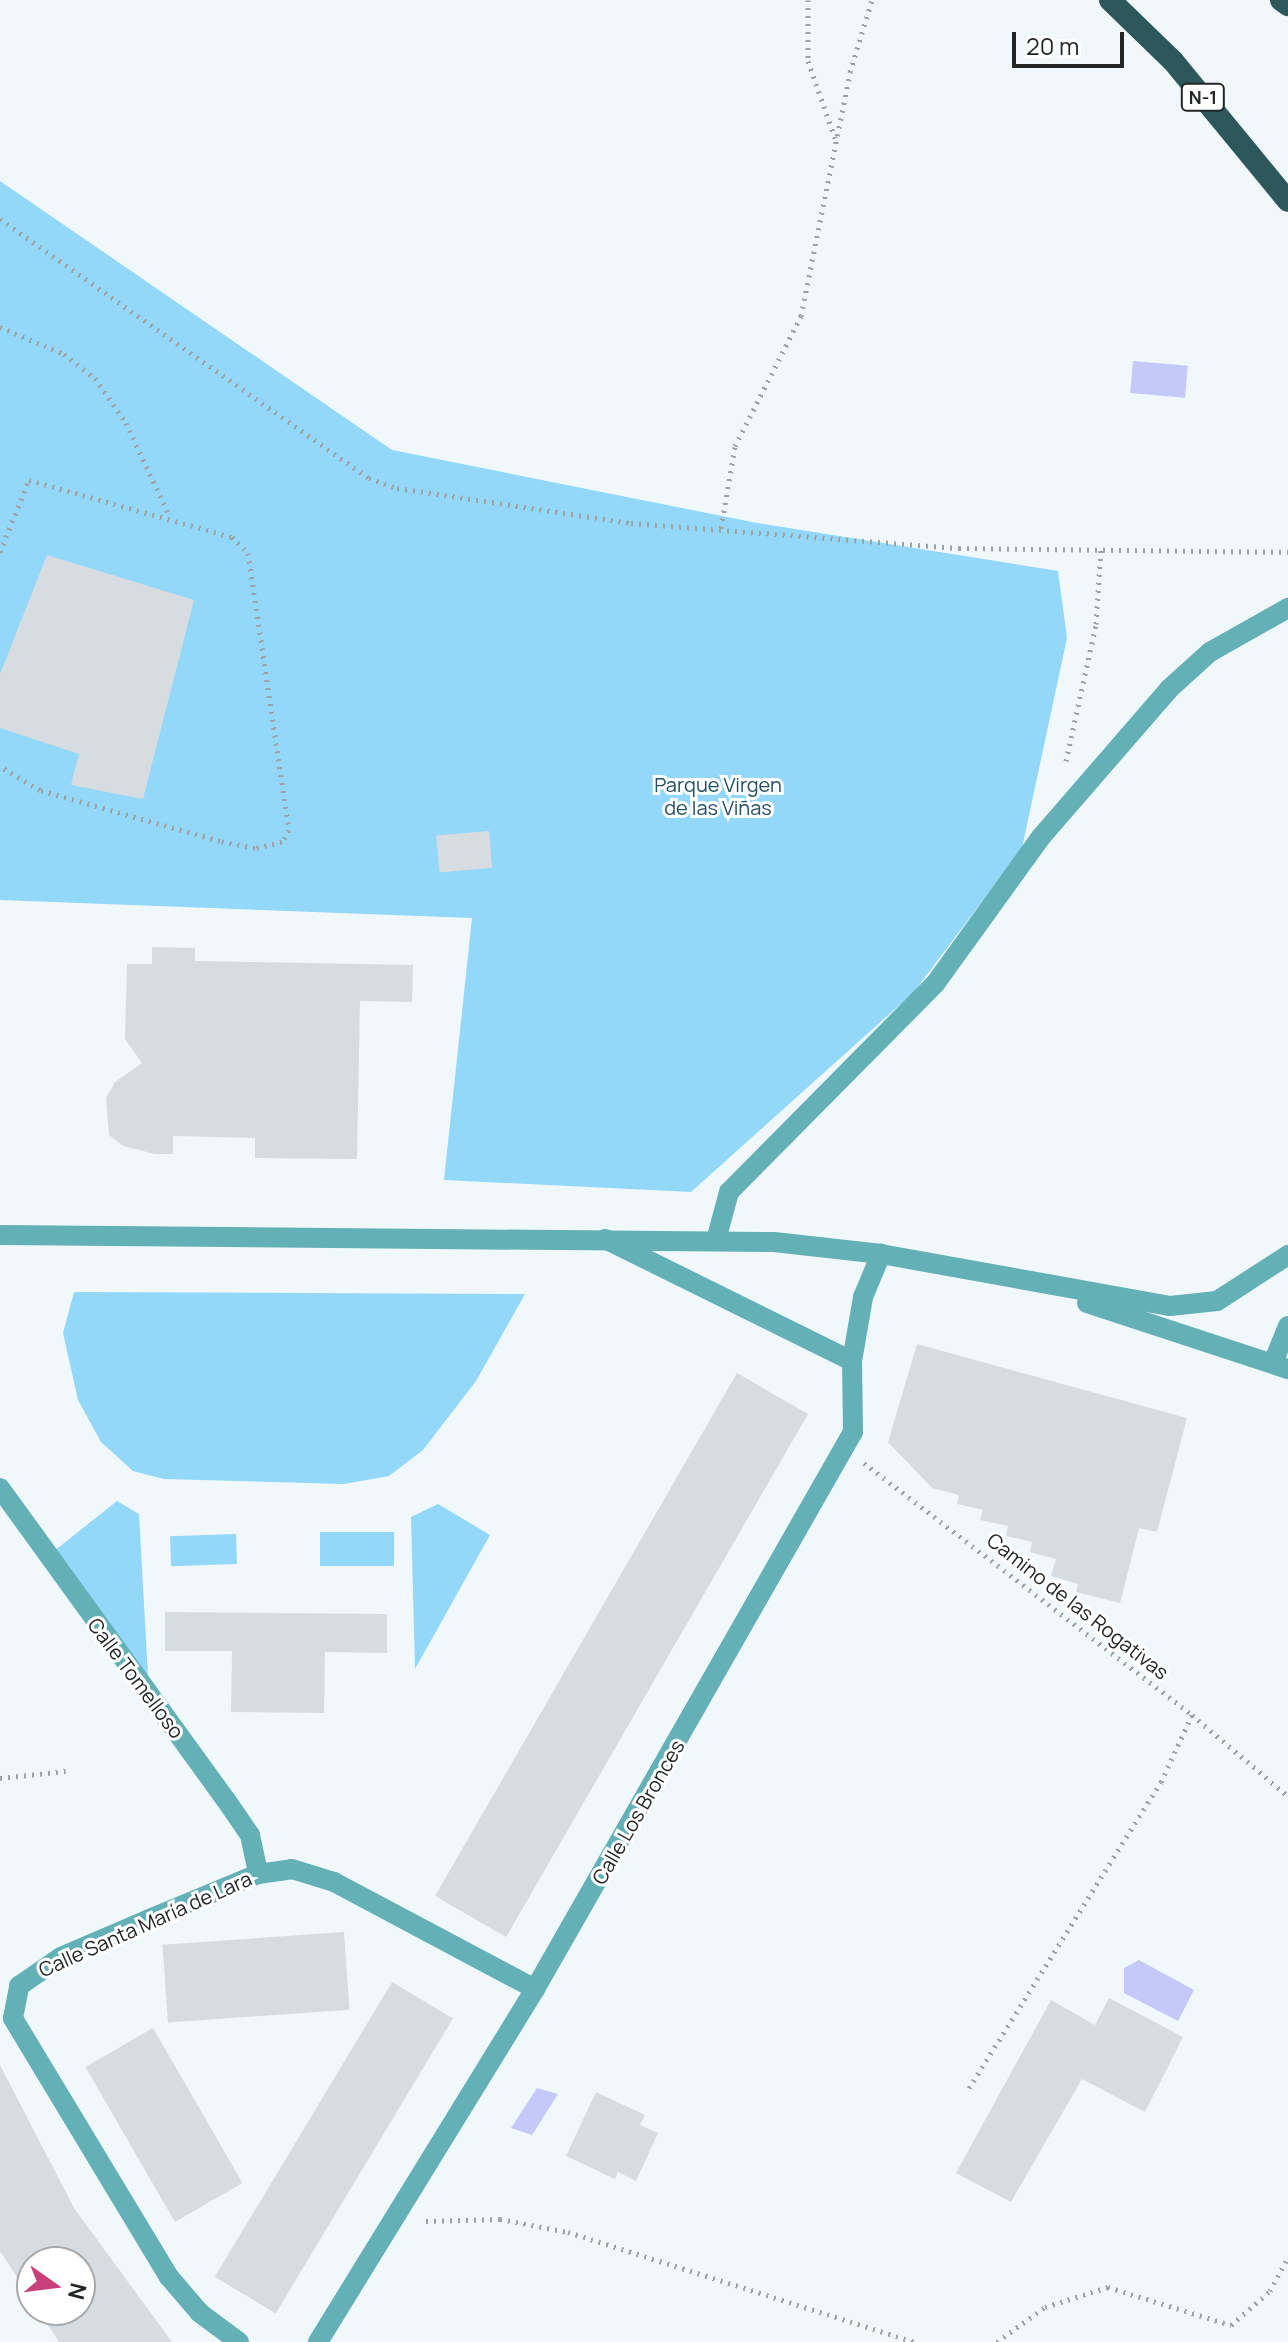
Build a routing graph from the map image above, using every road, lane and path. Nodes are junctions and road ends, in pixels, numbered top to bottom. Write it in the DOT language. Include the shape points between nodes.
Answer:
graph roads {
  1 [pos="808,0"];
  2 [pos="872,0"];
  3 [pos="1110,0"];
  4 [pos="1281,0"];
  5 [pos="1288,5"];
  6 [pos="835,140"];
  7 [pos="1288,201"];
  8 [pos="0,219"];
  9 [pos="0,327"];
  10 [pos="170,516"];
  11 [pos="721,528"];
  12 [pos="1101,548"];
  13 [pos="0,552"];
  14 [pos="1288,552"];
  15 [pos="1288,608"];
  16 [pos="0,766"];
  17 [pos="1063,774"];
  18 [pos="0,1235"];
  19 [pos="598,1236"];
  20 [pos="716,1240"];
  21 [pos="881,1254"];
  22 [pos="1288,1255"];
  23 [pos="1022,1282"];
  24 [pos="1288,1326"];
  25 [pos="852,1361"];
  26 [pos="1280,1366"];
  27 [pos="843,1451"];
  28 [pos="0,1488"];
  29 [pos="1192,1715"];
  30 [pos="66,1771"];
  31 [pos="0,1778"];
  32 [pos="1288,1796"];
  33 [pos="258,1874"];
  34 [pos="535,1989"];
  35 [pos="969,2088"];
  36 [pos="394,2223"];
  37 [pos="1288,2257"];
  38 [pos="239,2342"];
  39 [pos="318,2342"];
  40 [pos="915,2342"];
  41 [pos="997,2342"];
  1 -- 6 [label="path" via="808,61"];
  2 -- 6 [label="path"];
  3 -- 7 [label="highway, N-1" via="1173,61"];
  4 -- 5 [label="highway"];
  6 -- 11 [label="path" via="801,316 735,446"];
  8 -- 11 [label="path" via="369,478 631,523"];
  9 -- 10 [label="path" via="64,354 95,378 126,423"];
  10 -- 13 [label="path" via="29,480"];
  10 -- 16 [label="path" via="232,537 248,553 289,830 282,842 255,848 220,841 40,790"];
  11 -- 12 [label="path" via="959,548"];
  12 -- 14 [label="path"];
  12 -- 17 [label="path" via="1096,624"];
  15 -- 20 [label="street" via="1210,652 1169,689 1041,837 935,984 729,1192"];
  18 -- 19 [label="street"];
  19 -- 20 [label="street"];
  19 -- 25 [label="street"];
  20 -- 21 [label="street"];
  21 -- 23 [label="street"];
  21 -- 25 [label="street, Calle Los Bronces" via="863,1297"];
  22 -- 23 [label="street" via="1217,1301 1191,1306"];
  23 -- 26 [label="street"];
  24 -- 26 [label="street"];
  25 -- 27 [label="street, Calle Los Bronces" via="853,1432"];
  27 -- 29 [label="path, Camino de las Rogativas" via="882,1473"];
  27 -- 34 [label="street, Calle Los Bronces"];
  28 -- 33 [label="street, Calle Tomelloso" via="250,1835"];
  29 -- 32 [label="path, Camino de las Rogativas"];
  29 -- 35 [label="path" via="1161,1782"];
  30 -- 31 [label="path"];
  33 -- 34 [label="street, Calle Santa María de Lara" via="292,1869 334,1882"];
  33 -- 38 [label="street, Calle Santa María de Lara" via="61,1957 34,1971 12,1999 13,2018 169,2277 200,2313"];
  34 -- 36 [label="street, Calle Los Bronces"];
  36 -- 39 [label="street, Calle Los Bronces"];
  36 -- 40 [label="path" via="473,2218 568,2232"];
  37 -- 41 [label="path" via="1270,2291 1231,2325 1108,2287 1045,2307"];
}
